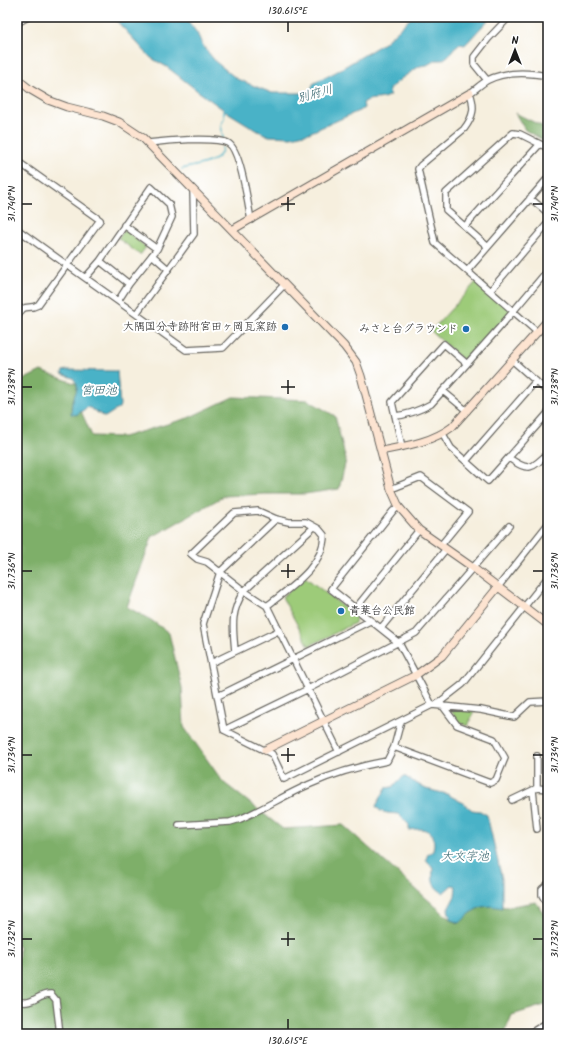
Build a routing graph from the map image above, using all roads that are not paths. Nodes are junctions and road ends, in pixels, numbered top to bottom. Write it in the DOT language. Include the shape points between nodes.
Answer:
graph roads {
  1 [pos="28,17"];
  2 [pos="508,17"];
  3 [pos="17,23"];
  4 [pos="548,76"];
  5 [pos="17,79"];
  6 [pos="487,80"];
  7 [pos="470,93"];
  8 [pos="148,144"];
  9 [pos="540,144"];
  10 [pos="548,148"];
  11 [pos="17,161"];
  12 [pos="548,178"];
  13 [pos="193,190"];
  14 [pos="530,198"];
  15 [pos="548,213"];
  16 [pos="251,220"];
  17 [pos="548,223"];
  18 [pos="124,225"];
  19 [pos="465,226"];
  20 [pos="17,229"];
  21 [pos="232,230"];
  22 [pos="488,246"];
  23 [pos="157,249"];
  24 [pos="152,255"];
  25 [pos="100,260"];
  26 [pos="67,264"];
  27 [pos="168,268"];
  28 [pos="548,270"];
  29 [pos="467,271"];
  30 [pos="86,277"];
  31 [pos="129,284"];
  32 [pos="284,285"];
  33 [pos="490,291"];
  34 [pos="118,301"];
  35 [pos="513,312"];
  36 [pos="136,314"];
  37 [pos="17,318"];
  38 [pos="547,322"];
  39 [pos="537,332"];
  40 [pos="512,360"];
  41 [pos="466,363"];
  42 [pos="536,382"];
  43 [pos="443,391"];
  44 [pos="548,392"];
  45 [pos="467,411"];
  46 [pos="548,413"];
  47 [pos="395,416"];
  48 [pos="443,434"];
  49 [pos="402,446"];
  50 [pos="381,451"];
  51 [pos="548,452"];
  52 [pos="509,458"];
  53 [pos="466,461"];
  54 [pos="391,489"];
  55 [pos="399,507"];
  56 [pos="276,519"];
  57 [pos="548,524"];
  58 [pos="509,526"];
  59 [pos="314,527"];
  60 [pos="419,530"];
  61 [pos="443,547"];
  62 [pos="472,567"];
  63 [pos="220,572"];
  64 [pos="548,577"];
  65 [pos="498,587"];
  66 [pos="244,591"];
  67 [pos="267,606"];
  68 [pos="524,608"];
  69 [pos="355,609"];
  70 [pos="370,620"];
  71 [pos="548,625"];
  72 [pos="381,628"];
  73 [pos="278,631"];
  74 [pos="399,643"];
  75 [pos="235,651"];
  76 [pos="293,659"];
  77 [pos="211,663"];
  78 [pos="416,675"];
  79 [pos="308,689"];
  80 [pos="218,696"];
  81 [pos="548,701"];
  82 [pos="437,705"];
  83 [pos="324,721"];
  84 [pos="401,721"];
  85 [pos="224,730"];
  86 [pos="394,747"];
  87 [pos="265,750"];
  88 [pos="339,752"];
  89 [pos="537,756"];
  90 [pos="535,789"];
  91 [pos="548,789"];
  92 [pos="512,800"];
  93 [pos="179,825"];
  94 [pos="537,828"];
  95 [pos="548,884"];
  96 [pos="548,905"];
  97 [pos="17,1001"];
  98 [pos="548,1022"];
  99 [pos="60,1034"];
  100 [pos="529,1034"];
  1 -- 3 [label="street"];
  2 -- 6 [label="street" via="474,57 474,64"];
  4 -- 6 [label="street" via="515,73"];
  5 -- 8 [label="street" via="48,100 119,122"];
  6 -- 7 [label="street"];
  7 -- 16 [label="street"];
  7 -- 29 [label="street" via="473,113 470,121 418,169 435,243"];
  8 -- 13 [label="street"];
  8 -- 16 [label="street" via="209,139 228,143 240,164"];
  9 -- 10 [label="street"];
  9 -- 19 [label="street"];
  9 -- 19 [label="street" via="513,133 446,193 446,210"];
  11 -- 26 [label="street" via="100,220"];
  12 -- 14 [label="street"];
  13 -- 21 [label="street"];
  13 -- 27 [label="street" via="194,234"];
  14 -- 15 [label="street"];
  14 -- 22 [label="street"];
  16 -- 21 [label="street"];
  17 -- 33 [label="street"];
  18 -- 23 [label="street"];
  18 -- 23 [label="street" via="151,187 169,204 172,217"];
  18 -- 25 [label="street"];
  19 -- 22 [label="street"];
  20 -- 26 [label="street"];
  21 -- 32 [label="street"];
  22 -- 29 [label="street"];
  23 -- 24 [label="street"];
  24 -- 27 [label="street"];
  24 -- 31 [label="street"];
  25 -- 30 [label="street"];
  25 -- 31 [label="street"];
  26 -- 30 [label="street"];
  26 -- 37 [label="street" via="38,305 23,308"];
  27 -- 36 [label="street"];
  28 -- 35 [label="street"];
  29 -- 33 [label="street"];
  30 -- 34 [label="street"];
  31 -- 34 [label="street"];
  32 -- 36 [label="street" via="223,348 186,350"];
  32 -- 50 [label="street" via="344,346 356,362"];
  33 -- 35 [label="street"];
  34 -- 36 [label="street"];
  35 -- 39 [label="street"];
  35 -- 41 [label="street"];
  38 -- 39 [label="street"];
  39 -- 40 [label="street"];
  40 -- 42 [label="street"];
  40 -- 45 [label="street"];
  41 -- 43 [label="street"];
  41 -- 47 [label="street" via="444,344 392,402"];
  42 -- 44 [label="street"];
  42 -- 53 [label="street"];
  43 -- 45 [label="street"];
  43 -- 47 [label="street" via="431,404"];
  45 -- 48 [label="street"];
  46 -- 52 [label="street"];
  47 -- 49 [label="street"];
  48 -- 49 [label="street" via="430,440"];
  48 -- 53 [label="street" via="451,448"];
  49 -- 50 [label="street"];
  50 -- 54 [label="street"];
  51 -- 52 [label="street" via="531,467 520,466"];
  52 -- 53 [label="street" via="488,481"];
  54 -- 55 [label="street"];
  54 -- 61 [label="street" via="421,477 468,512"];
  55 -- 60 [label="street"];
  55 -- 69 [label="street" via="393,511 330,589"];
  56 -- 59 [label="street" via="306,522"];
  56 -- 63 [label="street"];
  56 -- 63 [label="street" via="258,510 234,513 191,554"];
  57 -- 65 [label="street"];
  58 -- 62 [label="street"];
  59 -- 66 [label="street"];
  59 -- 67 [label="street" via="324,535 324,542 312,567"];
  60 -- 61 [label="street"];
  60 -- 69 [label="street"];
  61 -- 62 [label="street"];
  61 -- 72 [label="street"];
  62 -- 65 [label="street"];
  62 -- 74 [label="street" via="416,633"];
  63 -- 66 [label="street"];
  63 -- 77 [label="street" via="203,624"];
  64 -- 68 [label="street"];
  65 -- 68 [label="street"];
  65 -- 78 [label="street" via="442,656"];
  66 -- 67 [label="street"];
  66 -- 75 [label="street" via="232,619"];
  67 -- 73 [label="street"];
  68 -- 71 [label="street"];
  68 -- 82 [label="street" via="463,684"];
  69 -- 70 [label="street"];
  70 -- 72 [label="street"];
  70 -- 76 [label="street"];
  72 -- 74 [label="street"];
  73 -- 75 [label="street"];
  73 -- 76 [label="street"];
  74 -- 78 [label="street"];
  74 -- 79 [label="street"];
  75 -- 77 [label="street"];
  76 -- 79 [label="street"];
  76 -- 80 [label="street"];
  77 -- 80 [label="street"];
  78 -- 82 [label="street"];
  78 -- 83 [label="street"];
  79 -- 83 [label="street"];
  79 -- 85 [label="street"];
  80 -- 85 [label="street"];
  81 -- 82 [label="street" via="530,702 514,717"];
  82 -- 84 [label="street"];
  82 -- 86 [label="street" via="457,725 494,739 505,758 496,780 490,783"];
  83 -- 87 [label="street"];
  83 -- 88 [label="street"];
  84 -- 86 [label="street"];
  84 -- 88 [label="street"];
  85 -- 87 [label="street"];
  86 -- 93 [label="street" via="387,761 326,777 240,819 230,822"];
  87 -- 88 [label="street" via="272,754 284,779"];
  89 -- 90 [label="street"];
  90 -- 91 [label="street"];
  90 -- 92 [label="street"];
  90 -- 94 [label="street"];
  95 -- 96 [label="street" via="542,889 542,895"];
  97 -- 99 [label="street" via="31,1002 45,993 51,994 56,1000"];
  98 -- 100 [label="street"];
}
